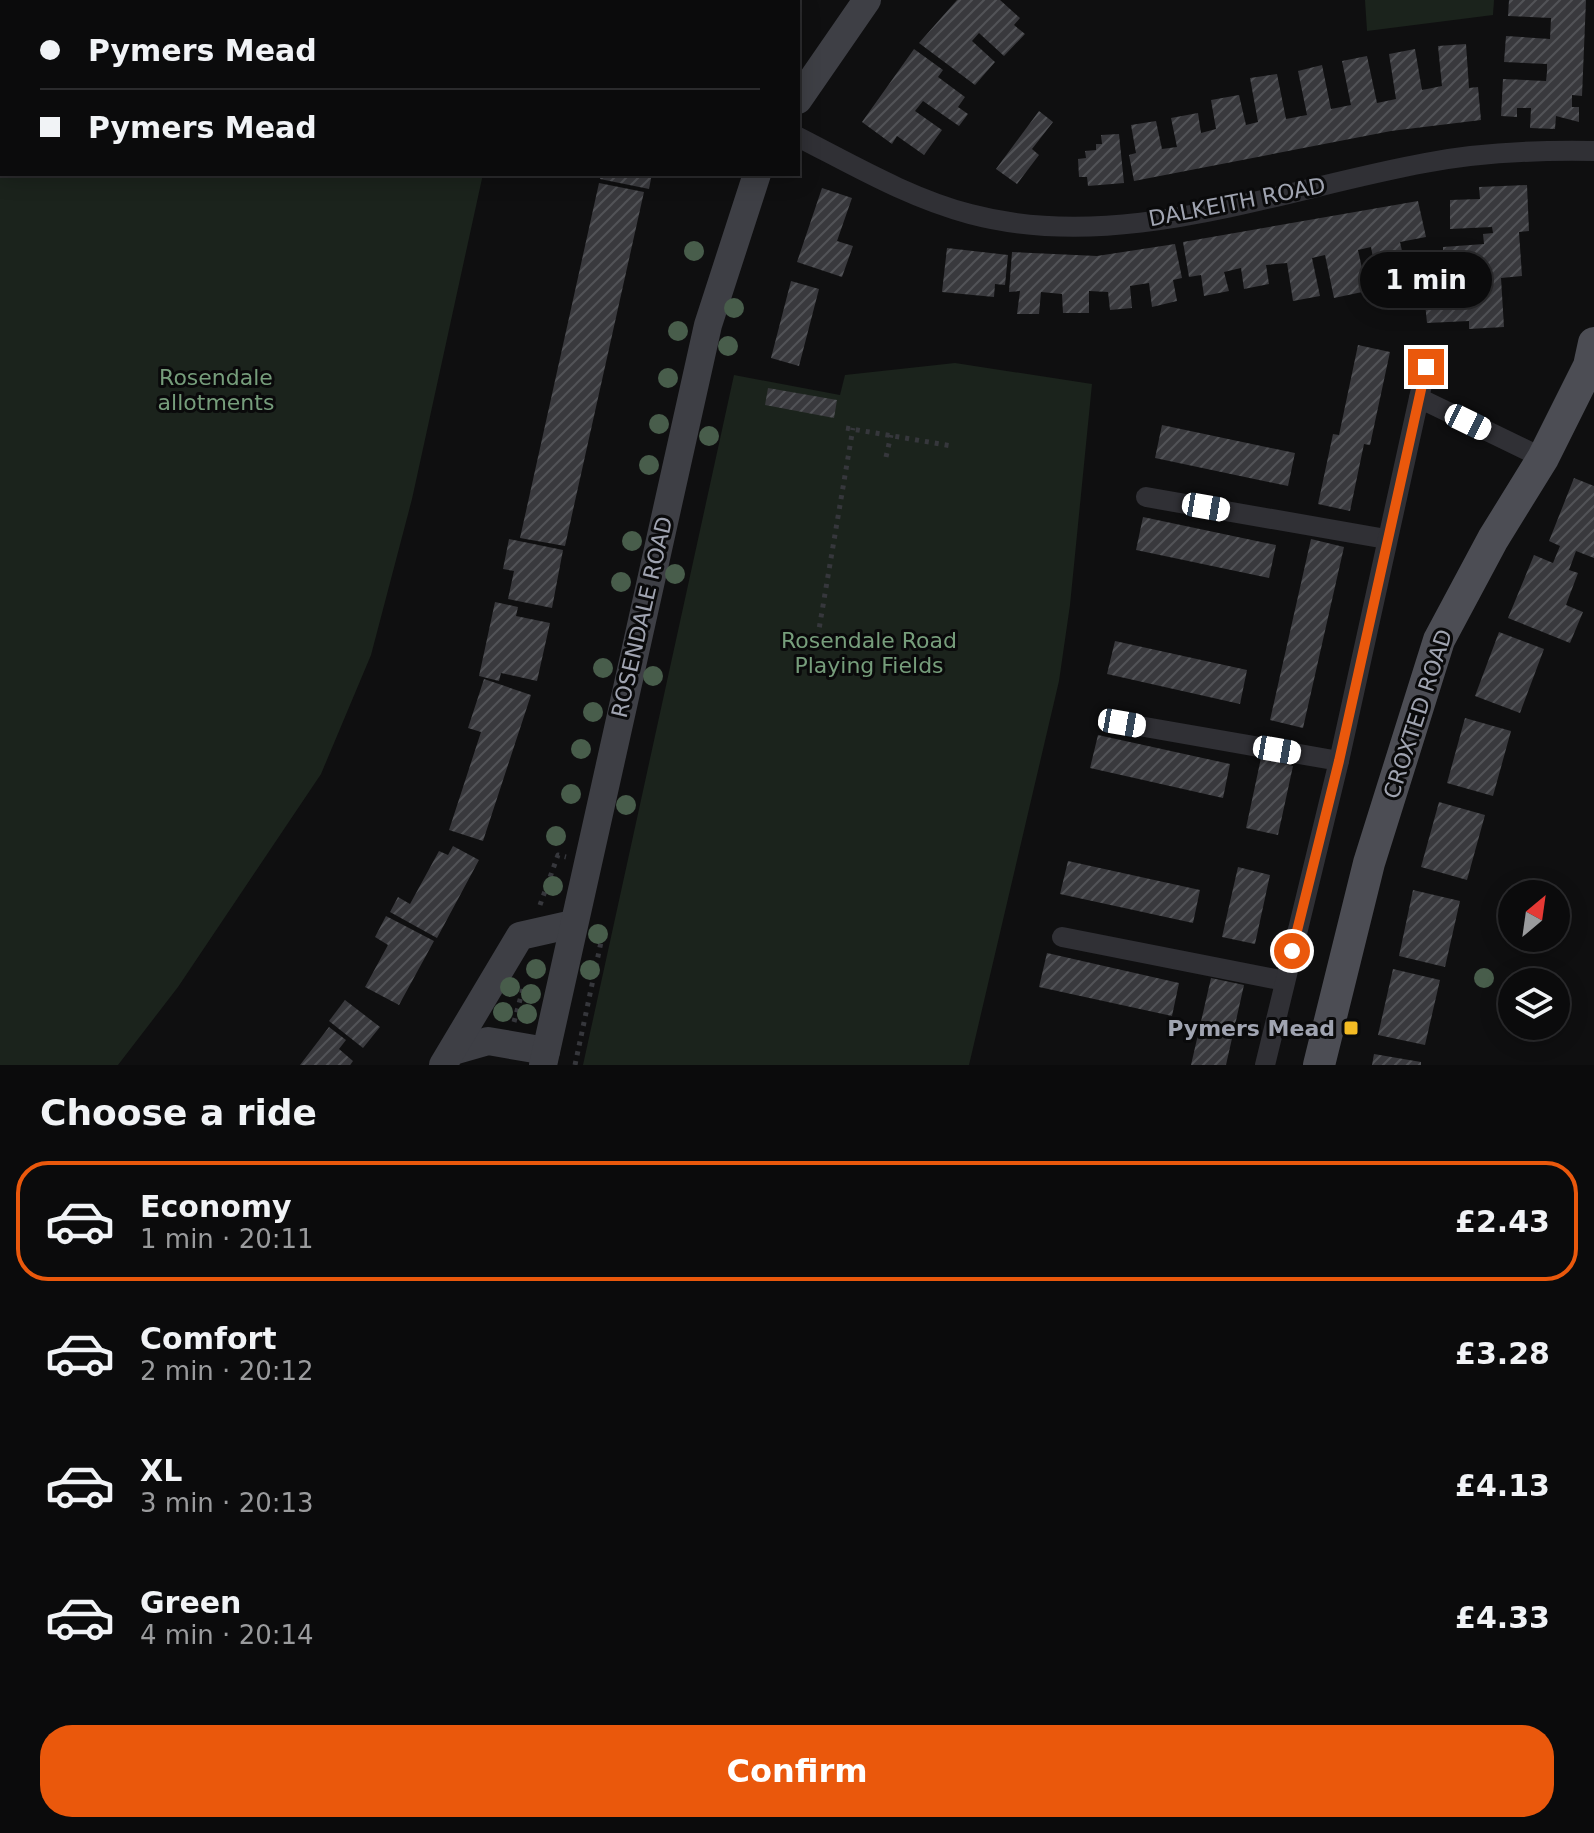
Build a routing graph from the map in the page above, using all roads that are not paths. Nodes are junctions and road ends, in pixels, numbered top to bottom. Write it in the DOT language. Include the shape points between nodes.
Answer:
graph roads {
  1 [pos="867,0"];
  2 [pos="800,97"];
  3 [pos="800,138"];
  4 [pos="1594,151"];
  5 [pos="756,176"];
  6 [pos="1594,343"];
  7 [pos="1426,367"];
  8 [pos="1419,398"];
  9 [pos="1543,458"];
  10 [pos="1146,497"];
  11 [pos="1386,539"];
  12 [pos="1122,723"];
  13 [pos="1339,761"];
  14 [pos="573,924"];
  15 [pos="1062,937"];
  16 [pos="1285,981"];
  17 [pos="448,1058"];
  18 [pos="545,1058"];
  19 [pos="1265,1065"];
  20 [pos="1319,1065"];
  1 -- 2 [label="street"];
  3 -- 4 [label="street, DALKEITH ROAD" via="958,210 1010,222 1081,226 1172,218 1484,154"];
  5 -- 14 [label="street, ROSENDALE ROAD" via="708,325"];
  6 -- 9 [label="main road, CROXTED ROAD" via="1589,366"];
  7 -- 8 [label="street"];
  8 -- 9 [label="street"];
  8 -- 11 [label="street"];
  9 -- 20 [label="main road, CROXTED ROAD" via="1439,640 1369,863"];
  10 -- 11 [label="street"];
  11 -- 13 [label="street"];
  12 -- 13 [label="street"];
  13 -- 16 [label="street"];
  14 -- 17 [label="street" via="520,936"];
  14 -- 18 [label="street, ROSENDALE ROAD"];
  15 -- 16 [label="street"];
  16 -- 19 [label="street"];
  17 -- 18 [label="street" via="488,1041"];
}
